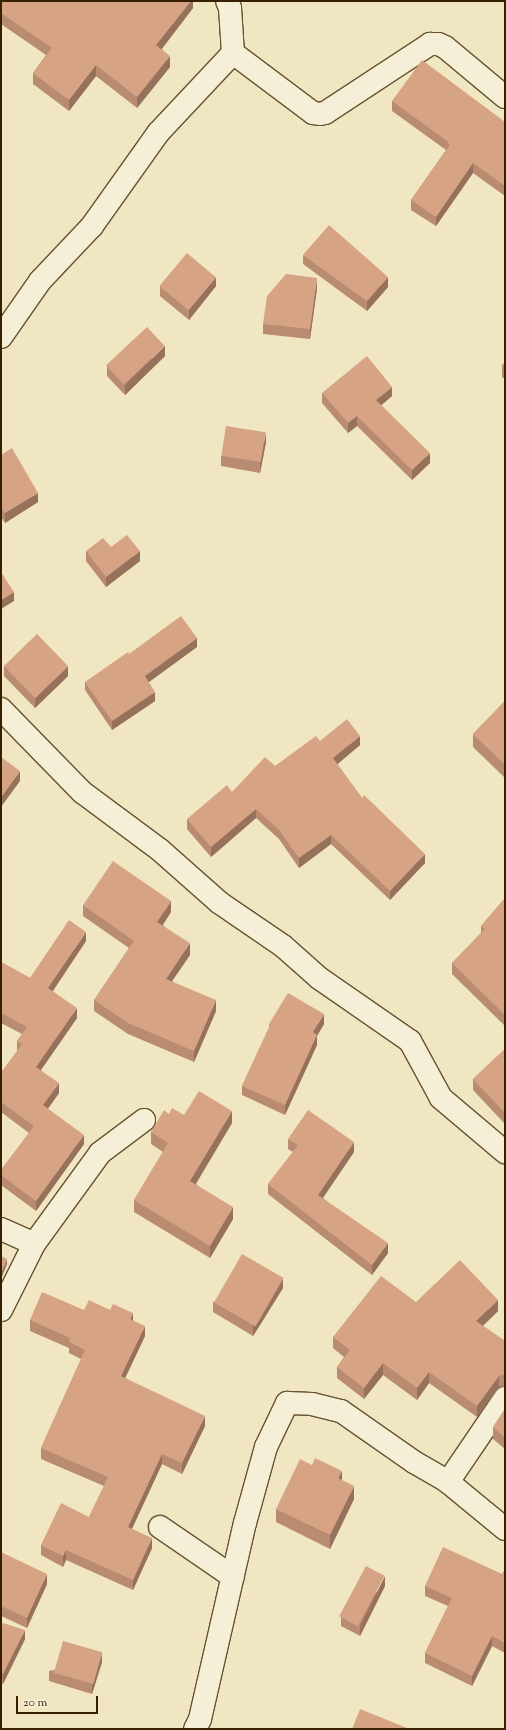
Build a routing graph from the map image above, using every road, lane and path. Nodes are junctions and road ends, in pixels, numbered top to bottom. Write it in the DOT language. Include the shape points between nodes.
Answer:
graph roads {
  1 [pos="226,1"];
  2 [pos="233,53"];
  3 [pos="505,97"];
  4 [pos="1,337"];
  5 [pos="1,709"];
  6 [pos="144,1120"];
  7 [pos="505,1152"];
  8 [pos="1,1229"];
  9 [pos="34,1244"];
  10 [pos="1,1310"];
  11 [pos="505,1398"];
  12 [pos="448,1482"];
  13 [pos="160,1526"];
  14 [pos="505,1529"];
  15 [pos="233,1577"];
  16 [pos="195,1729"];
  1 -- 2 [label="street" via="230,8"];
  2 -- 3 [label="street" via="313,113 325,113 430,44 445,47"];
  2 -- 4 [label="street" via="158,133 92,226 40,281"];
  5 -- 7 [label="street" via="82,792 160,850 220,903 283,946 319,978 410,1041 441,1098"];
  6 -- 9 [label="street" via="100,1153"];
  8 -- 9 [label="street"];
  9 -- 10 [label="street"];
  11 -- 12 [label="street"];
  12 -- 14 [label="street"];
  12 -- 15 [label="street" via="414,1462 341,1411 312,1404 287,1403 266,1447"];
  13 -- 15 [label="street"];
  15 -- 16 [label="street" via="200,1719"];
}
